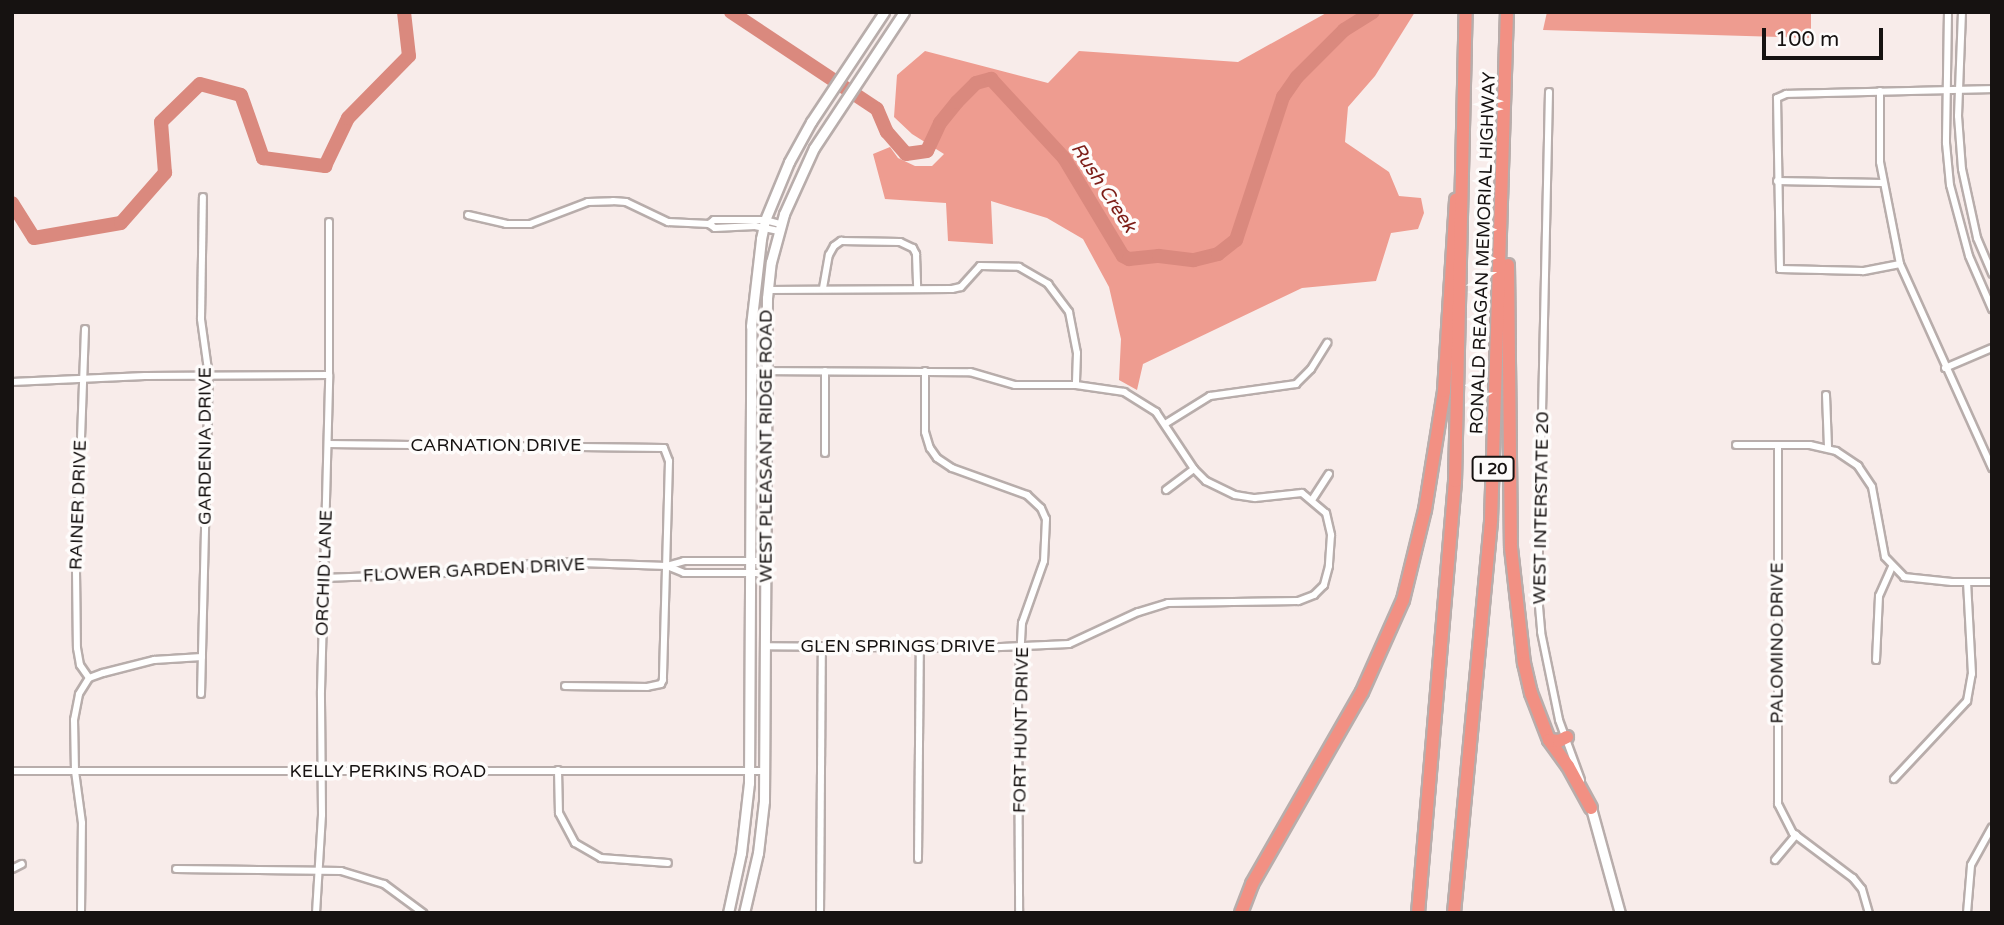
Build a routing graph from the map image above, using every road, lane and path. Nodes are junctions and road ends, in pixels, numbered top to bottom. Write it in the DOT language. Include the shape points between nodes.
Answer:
graph roads {
  1 [pos="884,12"];
  2 [pos="904,12"];
  3 [pos="1466,12"];
  4 [pos="1948,12"];
  5 [pos="1962,12"];
  6 [pos="1507,18"];
  7 [pos="1946,89"];
  8 [pos="1959,89"];
  9 [pos="1992,89"];
  10 [pos="1880,91"];
  11 [pos="1549,92"];
  12 [pos="1463,122"];
  13 [pos="1777,181"];
  14 [pos="1882,183"];
  15 [pos="1503,193"];
  16 [pos="202,198"];
  17 [pos="468,215"];
  18 [pos="329,222"];
  19 [pos="764,224"];
  20 [pos="779,228"];
  21 [pos="1900,264"];
  22 [pos="1992,274"];
  23 [pos="823,288"];
  24 [pos="917,289"];
  25 [pos="768,290"];
  26 [pos="1992,309"];
  27 [pos="85,329"];
  28 [pos="1327,343"];
  29 [pos="1992,348"];
  30 [pos="1945,368"];
  31 [pos="751,371"];
  32 [pos="767,371"];
  33 [pos="825,371"];
  34 [pos="925,371"];
  35 [pos="329,375"];
  36 [pos="209,377"];
  37 [pos="82,379"];
  38 [pos="12,382"];
  39 [pos="1076,385"];
  40 [pos="1826,396"];
  41 [pos="1165,424"];
  42 [pos="328,444"];
  43 [pos="1736,445"];
  44 [pos="1778,445"];
  45 [pos="1828,448"];
  46 [pos="825,453"];
  47 [pos="1992,468"];
  48 [pos="1194,469"];
  49 [pos="1329,474"];
  50 [pos="1166,490"];
  51 [pos="1312,500"];
  52 [pos="749,561"];
  53 [pos="766,561"];
  54 [pos="667,566"];
  55 [pos="1892,567"];
  56 [pos="749,572"];
  57 [pos="766,573"];
  58 [pos="323,578"];
  59 [pos="1967,582"];
  60 [pos="1992,582"];
  61 [pos="1022,645"];
  62 [pos="766,646"];
  63 [pos="822,646"];
  64 [pos="920,648"];
  65 [pos="202,657"];
  66 [pos="1876,660"];
  67 [pos="89,678"];
  68 [pos="565,686"];
  69 [pos="201,694"];
  70 [pos="1567,737"];
  71 [pos="1549,740"];
  72 [pos="12,771"];
  73 [pos="75,771"];
  74 [pos="322,771"];
  75 [pos="558,771"];
  76 [pos="749,771"];
  77 [pos="765,771"];
  78 [pos="1895,779"];
  79 [pos="1591,808"];
  80 [pos="1992,827"];
  81 [pos="1796,835"];
  82 [pos="918,859"];
  83 [pos="1776,860"];
  84 [pos="668,863"];
  85 [pos="22,864"];
  86 [pos="320,868"];
  87 [pos="12,869"];
  88 [pos="176,869"];
  89 [pos="81,913"];
  90 [pos="316,913"];
  91 [pos="423,913"];
  92 [pos="728,913"];
  93 [pos="744,913"];
  94 [pos="820,913"];
  95 [pos="1019,913"];
  96 [pos="1241,913"];
  97 [pos="1418,913"];
  98 [pos="1454,913"];
  99 [pos="1620,913"];
  100 [pos="1869,913"];
  101 [pos="1967,913"];
  1 -- 19 [label="main road, WEST PLEASANT RIDGE ROAD" via="789,162"];
  2 -- 20 [label="main road, WEST PLEASANT RIDGE ROAD" via="814,148"];
  3 -- 12 [label="highway, RONALD REAGAN MEMORIAL HIGHWAY / I 20"];
  4 -- 7 [label="street"];
  5 -- 8 [label="street"];
  6 -- 15 [label="highway, RONALD REAGAN MEMORIAL HIGHWAY / I 20"];
  7 -- 8 [label="street"];
  7 -- 10 [label="street"];
  7 -- 26 [label="street" via="1946,143 1957,221"];
  8 -- 9 [label="street"];
  8 -- 22 [label="street" via="1962,169 1977,237"];
  10 -- 13 [label="street" via="1782,95 1776,103"];
  10 -- 14 [label="street"];
  11 -- 70 [label="street, WEST INTERSTATE 20" via="1538,595 1547,671"];
  12 -- 96 [label="highway" via="1444,391 1413,564 1385,645 1362,692 1252,884"];
  12 -- 97 [label="highway, RONALD REAGAN MEMORIAL HIGHWAY / I 20" via="1454,494"];
  13 -- 14 [label="street"];
  13 -- 21 [label="street" via="1780,269 1863,271"];
  14 -- 21 [label="street"];
  15 -- 71 [label="highway" via="1510,306 1511,548 1524,663"];
  15 -- 98 [label="highway, RONALD REAGAN MEMORIAL HIGHWAY / I 20" via="1491,520"];
  16 -- 36 [label="street, GARDENIA DRIVE" via="201,295"];
  17 -- 19 [label="street" via="530,224 587,202 613,201 626,202 668,222"];
  18 -- 35 [label="street, ORCHID LANE"];
  19 -- 20 [label="street"];
  19 -- 31 [label="main road, WEST PLEASANT RIDGE ROAD" via="754,294"];
  20 -- 25 [label="main road, WEST PLEASANT RIDGE ROAD"];
  21 -- 30 [label="street"];
  23 -- 24 [label="street"];
  23 -- 24 [label="street" via="829,255 841,241 900,242 913,248"];
  23 -- 25 [label="street"];
  24 -- 39 [label="street" via="961,287 980,266 1019,267 1048,284 1072,321"];
  25 -- 32 [label="main road, WEST PLEASANT RIDGE ROAD"];
  27 -- 37 [label="street, RAINER DRIVE"];
  28 -- 41 [label="street" via="1296,384 1210,396"];
  29 -- 30 [label="street"];
  30 -- 47 [label="street"];
  31 -- 32 [label="street"];
  31 -- 52 [label="main road, WEST PLEASANT RIDGE ROAD"];
  32 -- 33 [label="street"];
  32 -- 53 [label="main road, WEST PLEASANT RIDGE ROAD"];
  33 -- 34 [label="street"];
  33 -- 46 [label="street"];
  34 -- 39 [label="street" via="970,372 1026,386"];
  34 -- 61 [label="street, FORT HUNT DRIVE" via="925,432 937,458 961,472 1027,495 1046,519 1046,550 1023,623"];
  35 -- 36 [label="street"];
  35 -- 42 [label="street, ORCHID LANE"];
  36 -- 37 [label="street"];
  36 -- 65 [label="street, GARDENIA DRIVE"];
  37 -- 38 [label="street"];
  37 -- 67 [label="street, RAINER DRIVE" via="77,648 80,665"];
  39 -- 41 [label="street" via="1124,392 1142,401"];
  40 -- 45 [label="street"];
  41 -- 48 [label="street"];
  42 -- 54 [label="street, CARNATION DRIVE" via="664,448 669,461"];
  42 -- 58 [label="street, ORCHID LANE"];
  43 -- 44 [label="street"];
  44 -- 45 [label="street"];
  44 -- 81 [label="street, PALOMINO DRIVE" via="1776,788 1778,804"];
  45 -- 55 [label="street" via="1857,466 1872,487 1881,542"];
  48 -- 50 [label="street"];
  48 -- 51 [label="street" via="1206,481 1235,495 1255,498 1302,493"];
  49 -- 51 [label="street"];
  51 -- 61 [label="street, GLEN SPRINGS DRIVE" via="1326,513 1331,552 1324,585 1314,596 1298,601 1168,603 1138,612 1081,641"];
  52 -- 53 [label="street, FLOWER GARDEN DRIVE"];
  52 -- 54 [label="street, FLOWER GARDEN DRIVE" via="684,561"];
  52 -- 56 [label="main road, WEST PLEASANT RIDGE ROAD"];
  53 -- 57 [label="main road, WEST PLEASANT RIDGE ROAD"];
  54 -- 56 [label="street, FLOWER GARDEN DRIVE" via="684,573"];
  54 -- 58 [label="street, FLOWER GARDEN DRIVE" via="552,562 433,574"];
  54 -- 68 [label="street" via="661,684"];
  55 -- 59 [label="street" via="1912,580"];
  55 -- 66 [label="street" via="1879,596"];
  56 -- 57 [label="street, FLOWER GARDEN DRIVE"];
  56 -- 76 [label="main road, WEST PLEASANT RIDGE ROAD"];
  57 -- 62 [label="main road, WEST PLEASANT RIDGE ROAD"];
  58 -- 74 [label="street, ORCHID LANE"];
  59 -- 60 [label="street"];
  59 -- 78 [label="street" via="1972,674 1968,701"];
  61 -- 64 [label="street, GLEN SPRINGS DRIVE"];
  61 -- 95 [label="street, FORT HUNT DRIVE"];
  62 -- 63 [label="street, GLEN SPRINGS DRIVE"];
  62 -- 77 [label="main road, WEST PLEASANT RIDGE ROAD"];
  63 -- 64 [label="street, GLEN SPRINGS DRIVE"];
  63 -- 94 [label="street"];
  64 -- 82 [label="street"];
  65 -- 67 [label="street" via="154,660"];
  65 -- 69 [label="street, GARDENIA DRIVE"];
  67 -- 73 [label="street" via="76,704"];
  70 -- 71 [label="highway"];
  70 -- 79 [label="street, WEST INTERSTATE 20"];
  71 -- 79 [label="highway"];
  72 -- 73 [label="street, KELLY PERKINS ROAD"];
  73 -- 74 [label="street, KELLY PERKINS ROAD"];
  73 -- 89 [label="street" via="82,823"];
  74 -- 75 [label="street, KELLY PERKINS ROAD"];
  74 -- 86 [label="street, ORCHID LANE"];
  75 -- 76 [label="street, KELLY PERKINS ROAD"];
  75 -- 84 [label="street" via="559,813 575,843 601,858"];
  76 -- 77 [label="street, KELLY PERKINS ROAD"];
  76 -- 92 [label="main road, WEST PLEASANT RIDGE ROAD" via="747,818"];
  77 -- 93 [label="main road, WEST PLEASANT RIDGE ROAD" via="758,853"];
  79 -- 99 [label="main road, WEST INTERSTATE 20"];
  80 -- 101 [label="street" via="1971,865"];
  81 -- 83 [label="street"];
  81 -- 100 [label="street, PALOMINO DRIVE" via="1853,878 1862,889"];
  85 -- 87 [label="street"];
  86 -- 88 [label="street"];
  86 -- 90 [label="street, ORCHID LANE"];
  86 -- 91 [label="street" via="384,884"];
}
